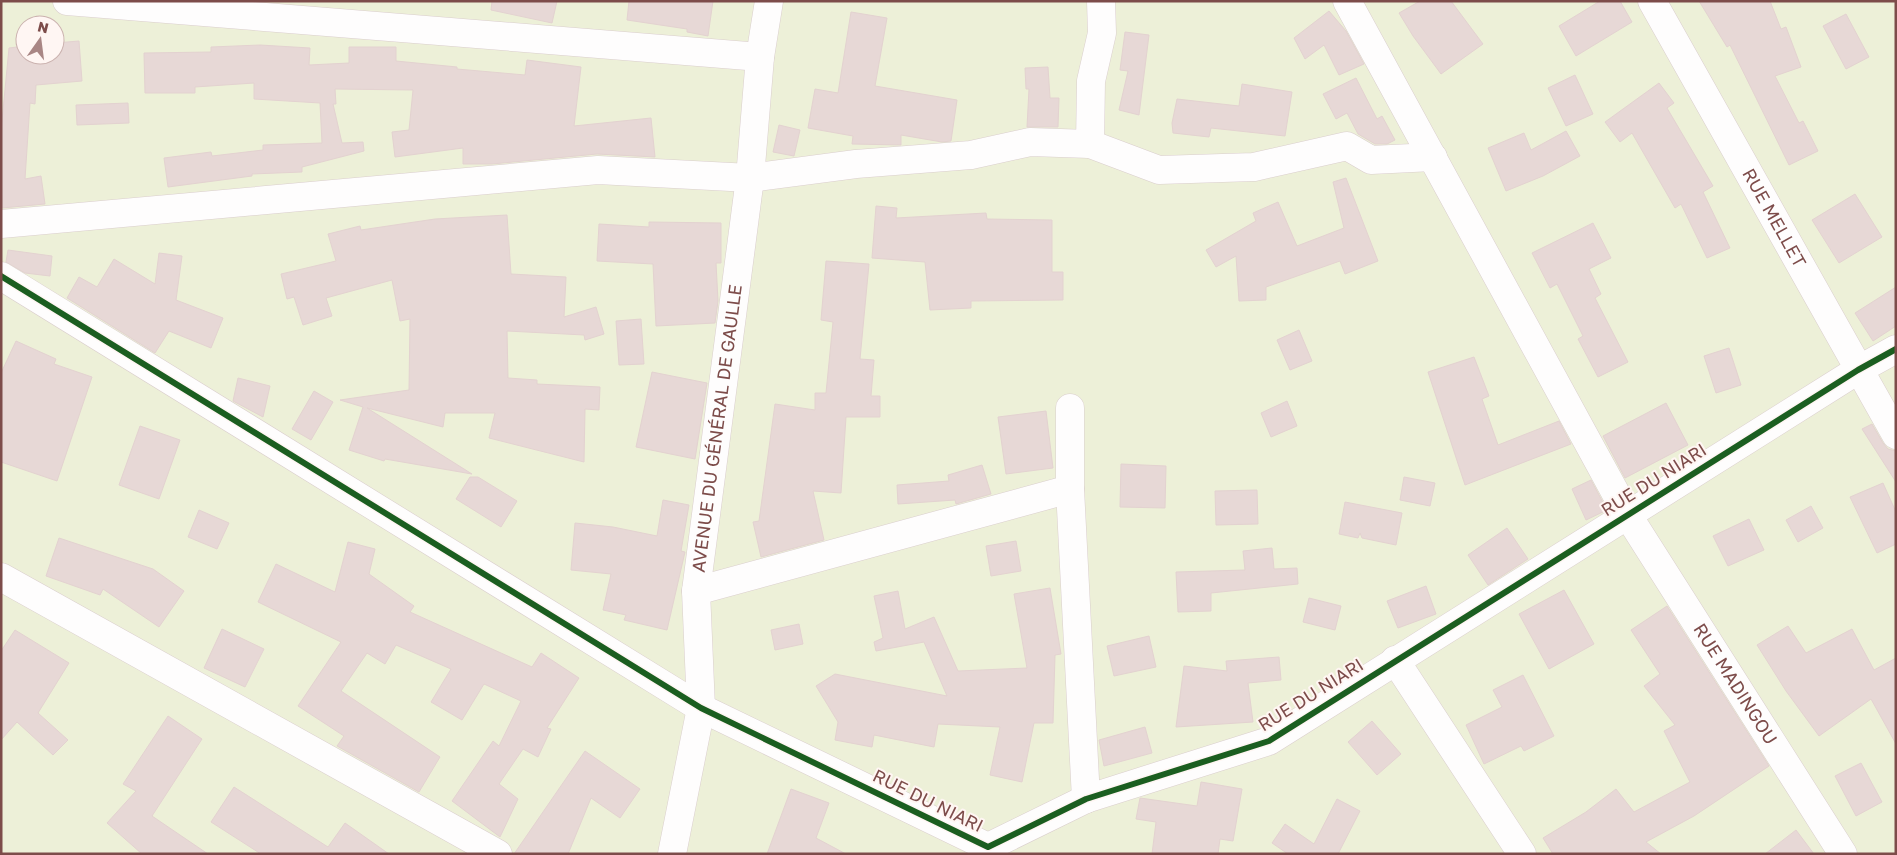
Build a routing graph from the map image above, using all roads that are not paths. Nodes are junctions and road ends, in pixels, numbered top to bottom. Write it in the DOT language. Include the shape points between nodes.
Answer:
graph roads {
  1 [pos="67,1"];
  2 [pos="769,1"];
  3 [pos="1101,1"];
  4 [pos="1347,1"];
  5 [pos="1652,1"];
  6 [pos="760,58"];
  7 [pos="1090,144"];
  8 [pos="1433,157"];
  9 [pos="750,178"];
  10 [pos="1,224"];
  11 [pos="1,276"];
  12 [pos="1896,349"];
  13 [pos="1858,370"];
  14 [pos="1070,408"];
  15 [pos="1896,435"];
  16 [pos="1070,489"];
  17 [pos="1627,514"];
  18 [pos="1,578"];
  19 [pos="696,591"];
  20 [pos="1395,660"];
  21 [pos="701,708"];
  22 [pos="1086,799"];
  23 [pos="995,850"];
  24 [pos="498,854"];
  25 [pos="672,854"];
  26 [pos="1522,854"];
  27 [pos="1843,854"];
  1 -- 6 [label="street"];
  2 -- 6 [label="street, AVENUE DU GÉNÉRAL DE GAULLE"];
  3 -- 7 [label="street" via="1102,33 1091,81"];
  4 -- 8 [label="street, RUE MADINGOU"];
  5 -- 13 [label="street, RUE MELLET"];
  6 -- 9 [label="street, AVENUE DU GÉNÉRAL DE GAULLE"];
  7 -- 8 [label="street" via="1159,170 1254,168 1347,146 1370,160"];
  7 -- 9 [label="street" via="1030,142 971,155 856,164"];
  8 -- 17 [label="street, RUE MADINGOU"];
  9 -- 10 [label="street" via="598,170"];
  9 -- 19 [label="street, AVENUE DU GÉNÉRAL DE GAULLE"];
  11 -- 21 [label="street, RUE DU NIARI"];
  12 -- 13 [label="street, RUE DU NIARI"];
  13 -- 15 [label="street, RUE MELLET"];
  13 -- 17 [label="street, RUE DU NIARI"];
  14 -- 16 [label="street"];
  16 -- 19 [label="street"];
  16 -- 22 [label="street"];
  17 -- 20 [label="street, RUE DU NIARI"];
  17 -- 27 [label="street, RUE MADINGOU"];
  18 -- 24 [label="street"];
  19 -- 21 [label="street, AVENUE DU GÉNÉRAL DE GAULLE"];
  20 -- 22 [label="street, RUE DU NIARI" via="1269,741"];
  20 -- 26 [label="street"];
  21 -- 23 [label="street, RUE DU NIARI"];
  21 -- 25 [label="street, AVENUE DU GÉNÉRAL DE GAULLE"];
  22 -- 23 [label="street, RUE DU NIARI"];
}
